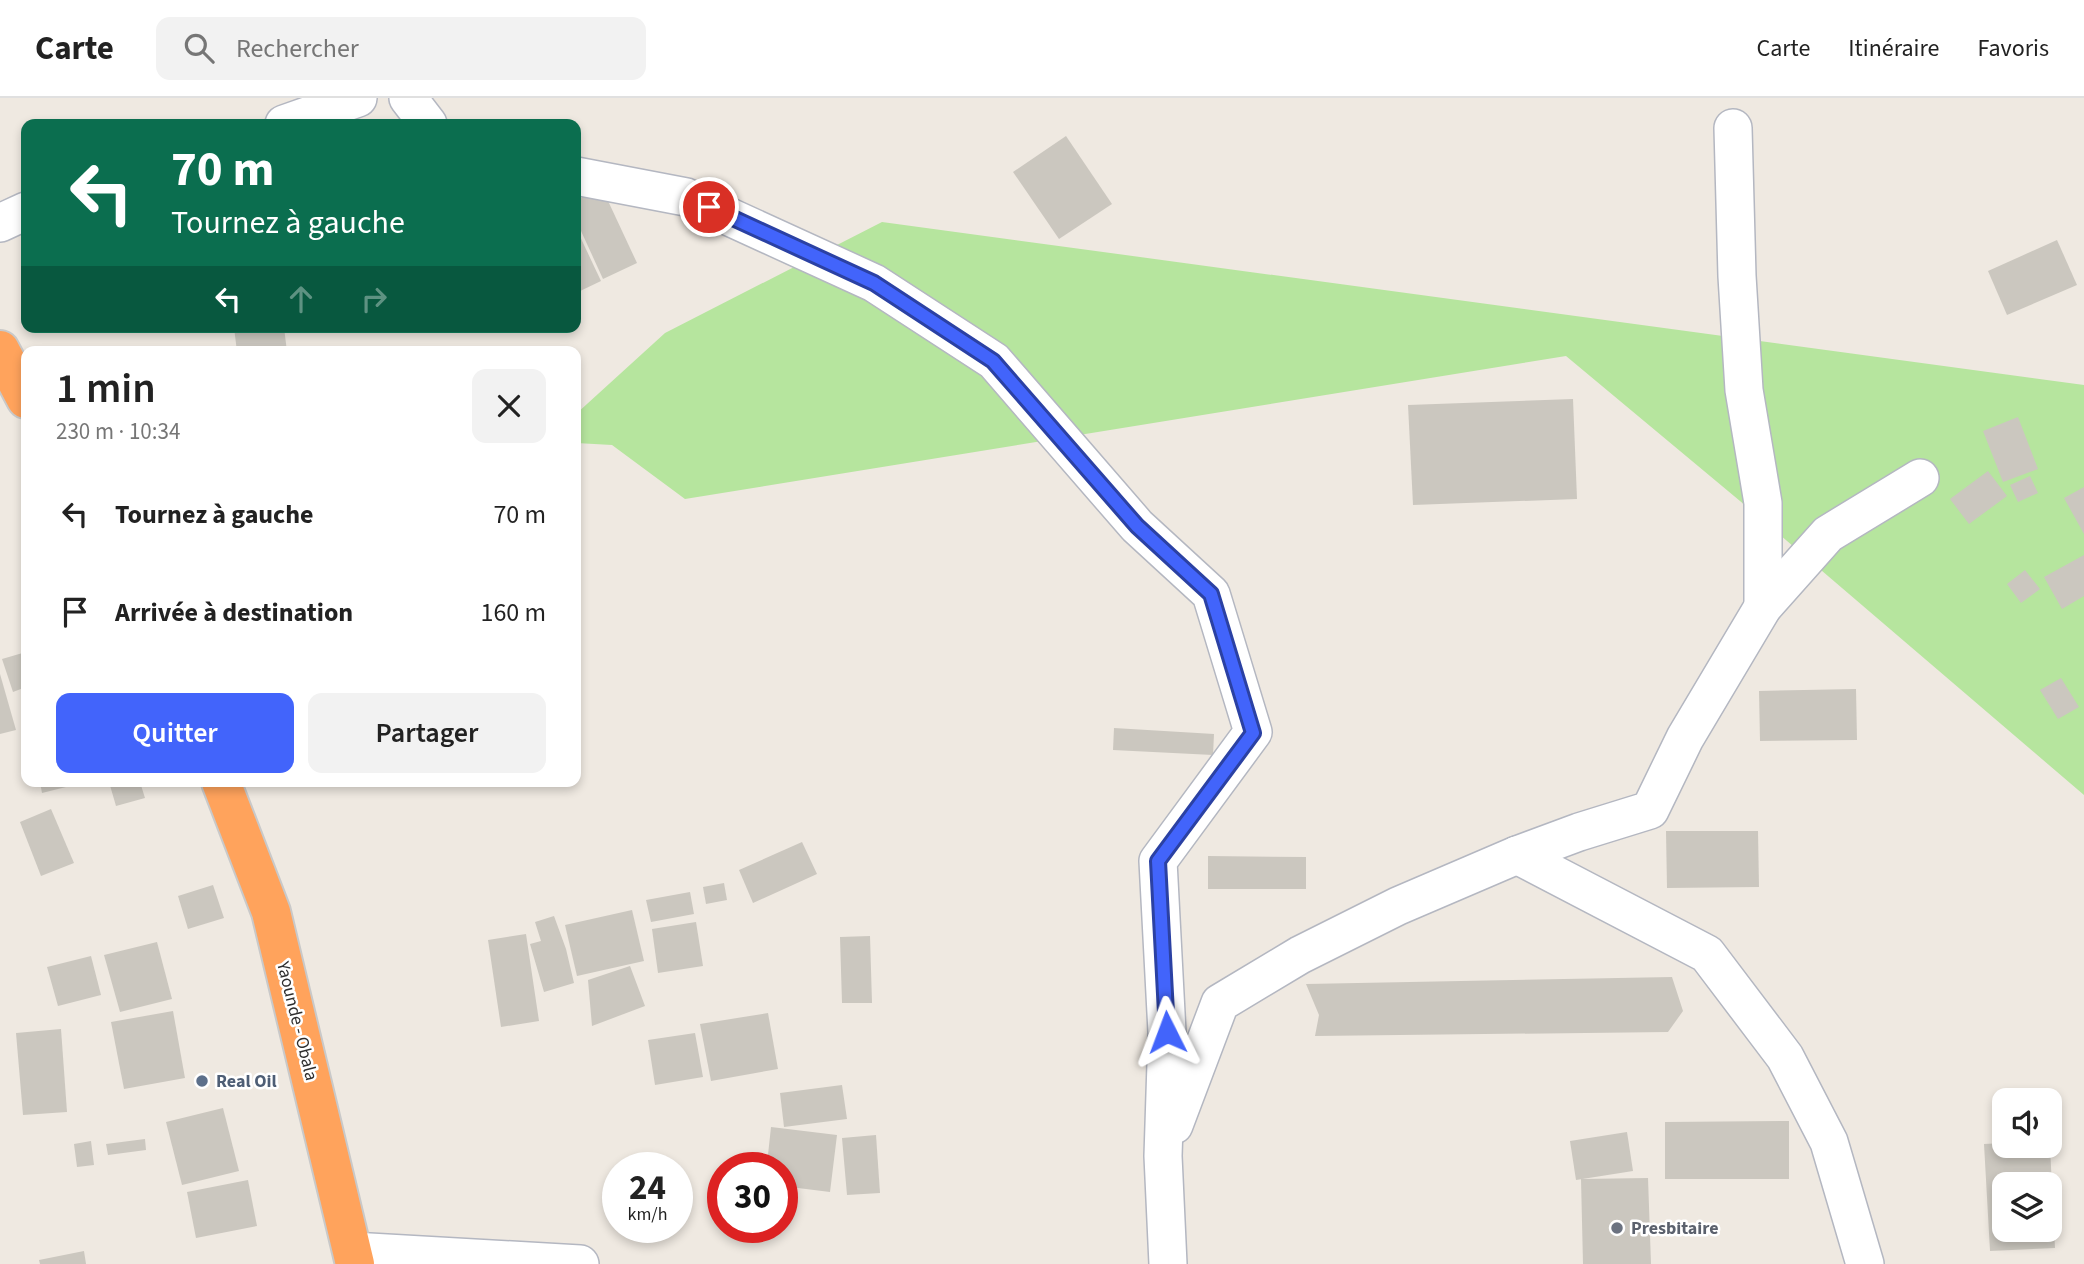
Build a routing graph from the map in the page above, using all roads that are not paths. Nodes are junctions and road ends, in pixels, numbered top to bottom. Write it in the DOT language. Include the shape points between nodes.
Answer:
graph roads {
  1 [pos="358,98"];
  2 [pos="408,98"];
  3 [pos="298,119"];
  4 [pos="424,119"];
  5 [pos="1733,128"];
  6 [pos="581,177"];
  7 [pos="21,213"];
  8 [pos="0,223"];
  9 [pos="0,351"];
  10 [pos="21,390"];
  11 [pos="1920,478"];
  12 [pos="1763,607"];
  13 [pos="223,787"];
  14 [pos="1517,855"];
  15 [pos="1163,1156"];
  16 [pos="354,1258"];
  17 [pos="580,1264"];
  18 [pos="1168,1264"];
  19 [pos="1865,1264"];
  1 -- 3 [label="street"];
  2 -- 4 [label="street"];
  5 -- 12 [label="street" via="1744,390 1763,503"];
  6 -- 15 [label="street" via="686,197 874,283 993,361 1137,526 1211,594 1253,733 1158,861 1167,1032"];
  7 -- 8 [label="street"];
  9 -- 10 [label="highway"];
  11 -- 12 [label="street" via="1828,534"];
  12 -- 14 [label="street" via="1685,738 1650,810"];
  13 -- 16 [label="highway, Yaounde - Obala" via="271,912"];
  14 -- 15 [label="street" via="1398,906 1220,1003"];
  14 -- 19 [label="street" via="1707,954 1785,1057 1829,1142"];
  15 -- 18 [label="street"];
  16 -- 17 [label="street"];
}
